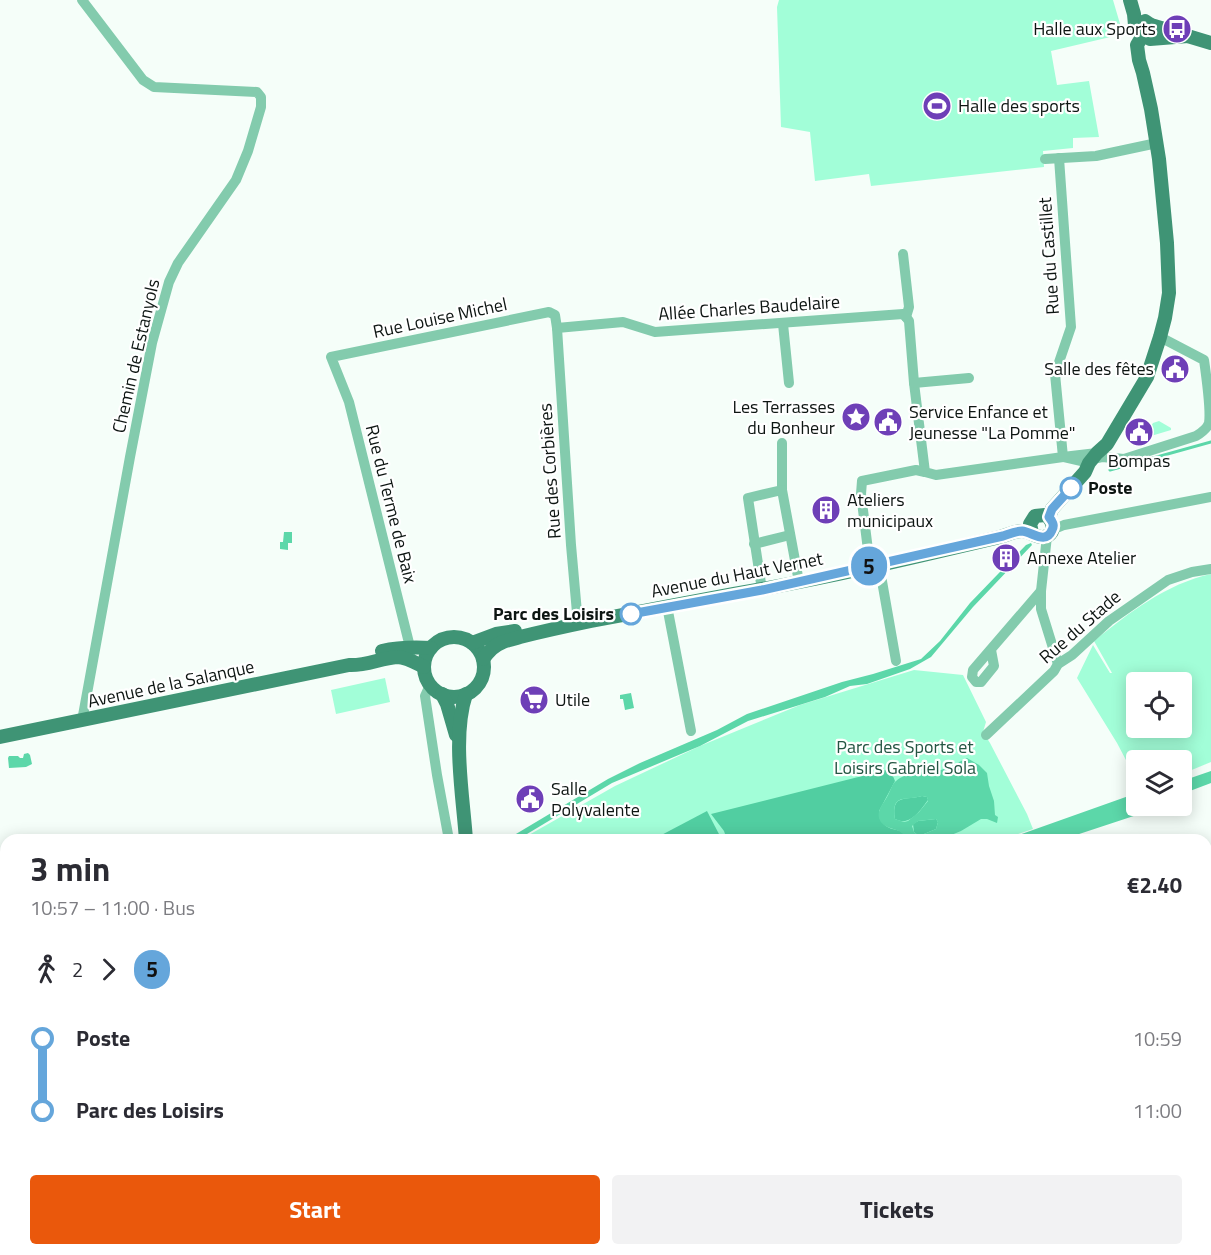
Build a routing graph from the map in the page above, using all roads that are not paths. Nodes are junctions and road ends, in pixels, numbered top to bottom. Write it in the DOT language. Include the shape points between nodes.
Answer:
graph roads {
  1 [pos="82,0"];
  2 [pos="1130,0"];
  3 [pos="1151,34"];
  4 [pos="1211,43"];
  5 [pos="1143,73"];
  6 [pos="1157,143"];
  7 [pos="1059,158"];
  8 [pos="1045,159"];
  9 [pos="903,254"];
  10 [pos="555,315"];
  11 [pos="906,317"];
  12 [pos="783,324"];
  13 [pos="557,328"];
  14 [pos="1160,337"];
  15 [pos="331,357"];
  16 [pos="969,378"];
  17 [pos="789,383"];
  18 [pos="914,383"];
  19 [pos="1208,430"];
  20 [pos="782,443"];
  21 [pos="1063,457"];
  22 [pos="1093,458"];
  23 [pos="925,472"];
  24 [pos="782,490"];
  25 [pos="1211,497"];
  26 [pos="1045,527"];
  27 [pos="790,535"];
  28 [pos="754,544"];
  29 [pos="875,565"];
  30 [pos="1211,569"];
  31 [pos="800,582"];
  32 [pos="762,590"];
  33 [pos="1041,591"];
  34 [pos="667,606"];
  35 [pos="578,624"];
  36 [pos="547,630"];
  37 [pos="472,643"];
  38 [pos="431,648"];
  39 [pos="991,650"];
  40 [pos="410,653"];
  41 [pos="483,659"];
  42 [pos="896,661"];
  43 [pos="1058,664"];
  44 [pos="424,667"];
  45 [pos="430,685"];
  46 [pos="442,694"];
  47 [pos="466,694"];
  48 [pos="82,721"];
  49 [pos="691,731"];
  50 [pos="986,735"];
  51 [pos="0,737"];
  52 [pos="458,741"];
  53 [pos="448,834"];
  54 [pos="466,834"];
  1 -- 48 [label="street, Chemin de Estanyols" via="142,80 154,87 257,92 261,97 248,151 236,180 169,282 152,343"];
  2 -- 3 [label="main road" via="1134,14"];
  3 -- 4 [label="main road" via="1188,36"];
  3 -- 5 [label="main road" via="1144,46"];
  3 -- 5 [label="main road" via="1137,45"];
  5 -- 6 [label="main road"];
  6 -- 7 [label="street" via="1096,156"];
  6 -- 14 [label="main road" via="1168,293"];
  7 -- 8 [label="street"];
  7 -- 21 [label="street, Rue du Castillet" via="1071,327 1055,374"];
  9 -- 11 [label="street" via="909,307"];
  10 -- 13 [label="street, Rue des Corbières"];
  10 -- 15 [label="street, Rue Louise Michel" via="549,312"];
  11 -- 12 [label="street, Allée Charles Baudelaire" via="903,314"];
  11 -- 18 [label="street"];
  12 -- 13 [label="street, Allée Charles Baudelaire" via="655,332 623,322"];
  12 -- 17 [label="street"];
  13 -- 35 [label="street, Rue des Corbières"];
  14 -- 19 [label="street" via="1204,360 1210,410"];
  14 -- 22 [label="main road" via="1147,377 1107,444"];
  15 -- 40 [label="street, Rue du Terme de Baix" via="349,402"];
  16 -- 18 [label="street"];
  18 -- 23 [label="street"];
  19 -- 22 [label="street" via="1124,459"];
  20 -- 24 [label="street"];
  21 -- 22 [label="street"];
  21 -- 23 [label="street" via="936,475"];
  22 -- 26 [label="main road" via="1081,467"];
  23 -- 29 [label="street" via="916,470 862,481"];
  24 -- 27 [label="street"];
  24 -- 28 [label="street" via="748,498"];
  25 -- 26 [label="street, Avenue du Haut Vernet"];
  26 -- 29 [label="main road, Avenue du Haut Vernet" via="1011,530 1003,536"];
  26 -- 33 [label="street"];
  27 -- 28 [label="street"];
  27 -- 31 [label="street"];
  28 -- 32 [label="street"];
  29 -- 31 [label="main road, Avenue du Haut Vernet"];
  29 -- 42 [label="street"];
  30 -- 43 [label="street, Rue du Stade" via="1168,580 1109,621"];
  31 -- 32 [label="main road, Avenue du Haut Vernet"];
  32 -- 34 [label="main road, Avenue du Haut Vernet"];
  33 -- 39 [label="street"];
  33 -- 43 [label="street" via="1041,609"];
  34 -- 35 [label="main road, Avenue du Haut Vernet"];
  34 -- 49 [label="street"];
  35 -- 36 [label="main road, Avenue du Haut Vernet"];
  36 -- 37 [label="main road, Avenue du Haut Vernet" via="503,632"];
  36 -- 41 [label="main road, Avenue du Haut Vernet" via="503,642"];
  37 -- 38 [label="main road" via="446,638"];
  37 -- 41 [label="main road"];
  38 -- 40 [label="main road, Avenue de la Salanque"];
  38 -- 44 [label="main road"];
  40 -- 44 [label="main road"];
  40 -- 48 [label="main road, Avenue de la Salanque" via="396,648 357,659 350,665"];
  41 -- 47 [label="main road" via="480,682"];
  43 -- 50 [label="street, Rue du Stade"];
  44 -- 45 [label="main road"];
  45 -- 46 [label="main road"];
  45 -- 53 [label="street" via="425,696"];
  46 -- 47 [label="main road"];
  46 -- 52 [label="main road"];
  47 -- 52 [label="main road"];
  48 -- 51 [label="main road, Avenue de la Salanque"];
  52 -- 54 [label="main road"];
}
